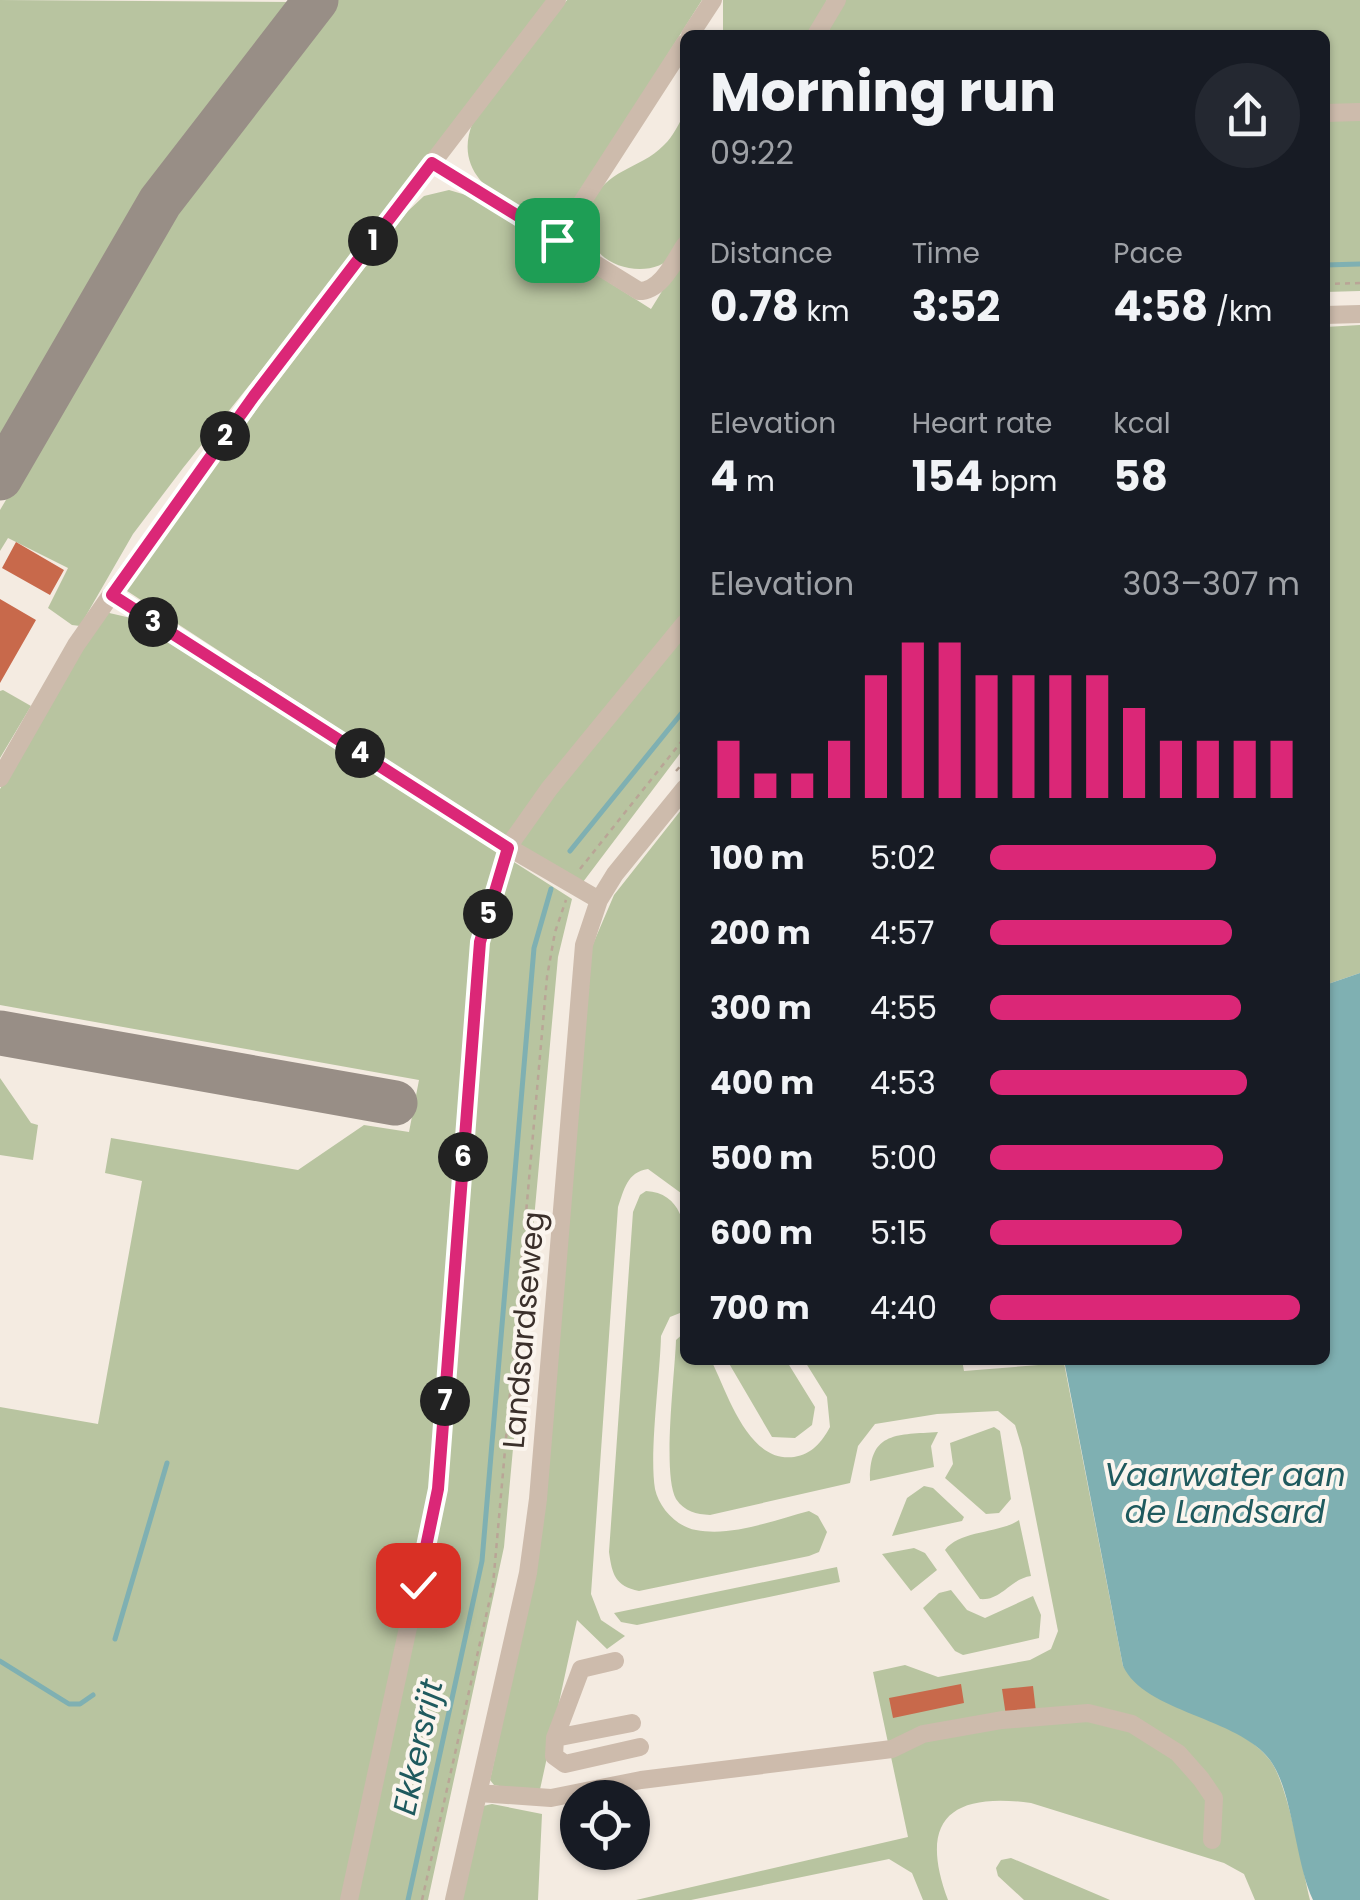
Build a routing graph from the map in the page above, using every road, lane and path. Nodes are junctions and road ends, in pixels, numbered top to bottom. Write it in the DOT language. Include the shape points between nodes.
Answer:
graph roads {
  1 [pos="557,0"];
  2 [pos="713,0"];
  3 [pos="837,0"];
  4 [pos="693,30"];
  5 [pos="819,30"];
  6 [pos="680,51"];
  7 [pos="1330,112"];
  8 [pos="1360,112"];
  9 [pos="432,163"];
  10 [pos="557,240"];
  11 [pos="680,252"];
  12 [pos="1330,284"];
  13 [pos="1360,284"];
  14 [pos="1360,314"];
  15 [pos="1330,315"];
  16 [pos="112,595"];
  17 [pos="680,629"];
  18 [pos="680,743"];
  19 [pos="0,778"];
  20 [pos="680,794"];
  21 [pos="508,848"];
  22 [pos="572,886"];
  23 [pos="598,900"];
  24 [pos="615,1661"];
  25 [pos="632,1722"];
  26 [pos="555,1738"];
  27 [pos="640,1747"];
  28 [pos="479,1793"];
  29 [pos="1212,1840"];
  30 [pos="349,1900"];
  31 [pos="422,1900"];
  32 [pos="454,1900"];
  1 -- 9 [label="street"];
  2 -- 4 [label="street"];
  3 -- 5 [label="street"];
  6 -- 10 [label="street"];
  7 -- 8 [label="street"];
  9 -- 10 [label="street"];
  9 -- 16 [label="street"];
  10 -- 11 [label="street" via="638,291 657,286"];
  12 -- 13 [label="path"];
  14 -- 15 [label="street"];
  16 -- 19 [label="street"];
  16 -- 21 [label="street"];
  17 -- 21 [label="street"];
  18 -- 22 [label="path" via="585,859"];
  20 -- 23 [label="street, Landsardseweg"];
  21 -- 22 [label="street"];
  21 -- 30 [label="street" via="480,942 438,1489"];
  22 -- 23 [label="street"];
  22 -- 31 [label="path" via="548,978 494,1586"];
  23 -- 28 [label="street, Landsardseweg" via="584,945 576,1015 536,1518"];
  24 -- 26 [label="street" via="581,1668"];
  25 -- 26 [label="street"];
  26 -- 27 [label="street" via="554,1756 566,1764"];
  28 -- 29 [label="street" via="550,1798 640,1780 892,1749 964,1724 1088,1712 1132,1724 1178,1753 1214,1798"];
  28 -- 32 [label="street, Landsardseweg"];
}
